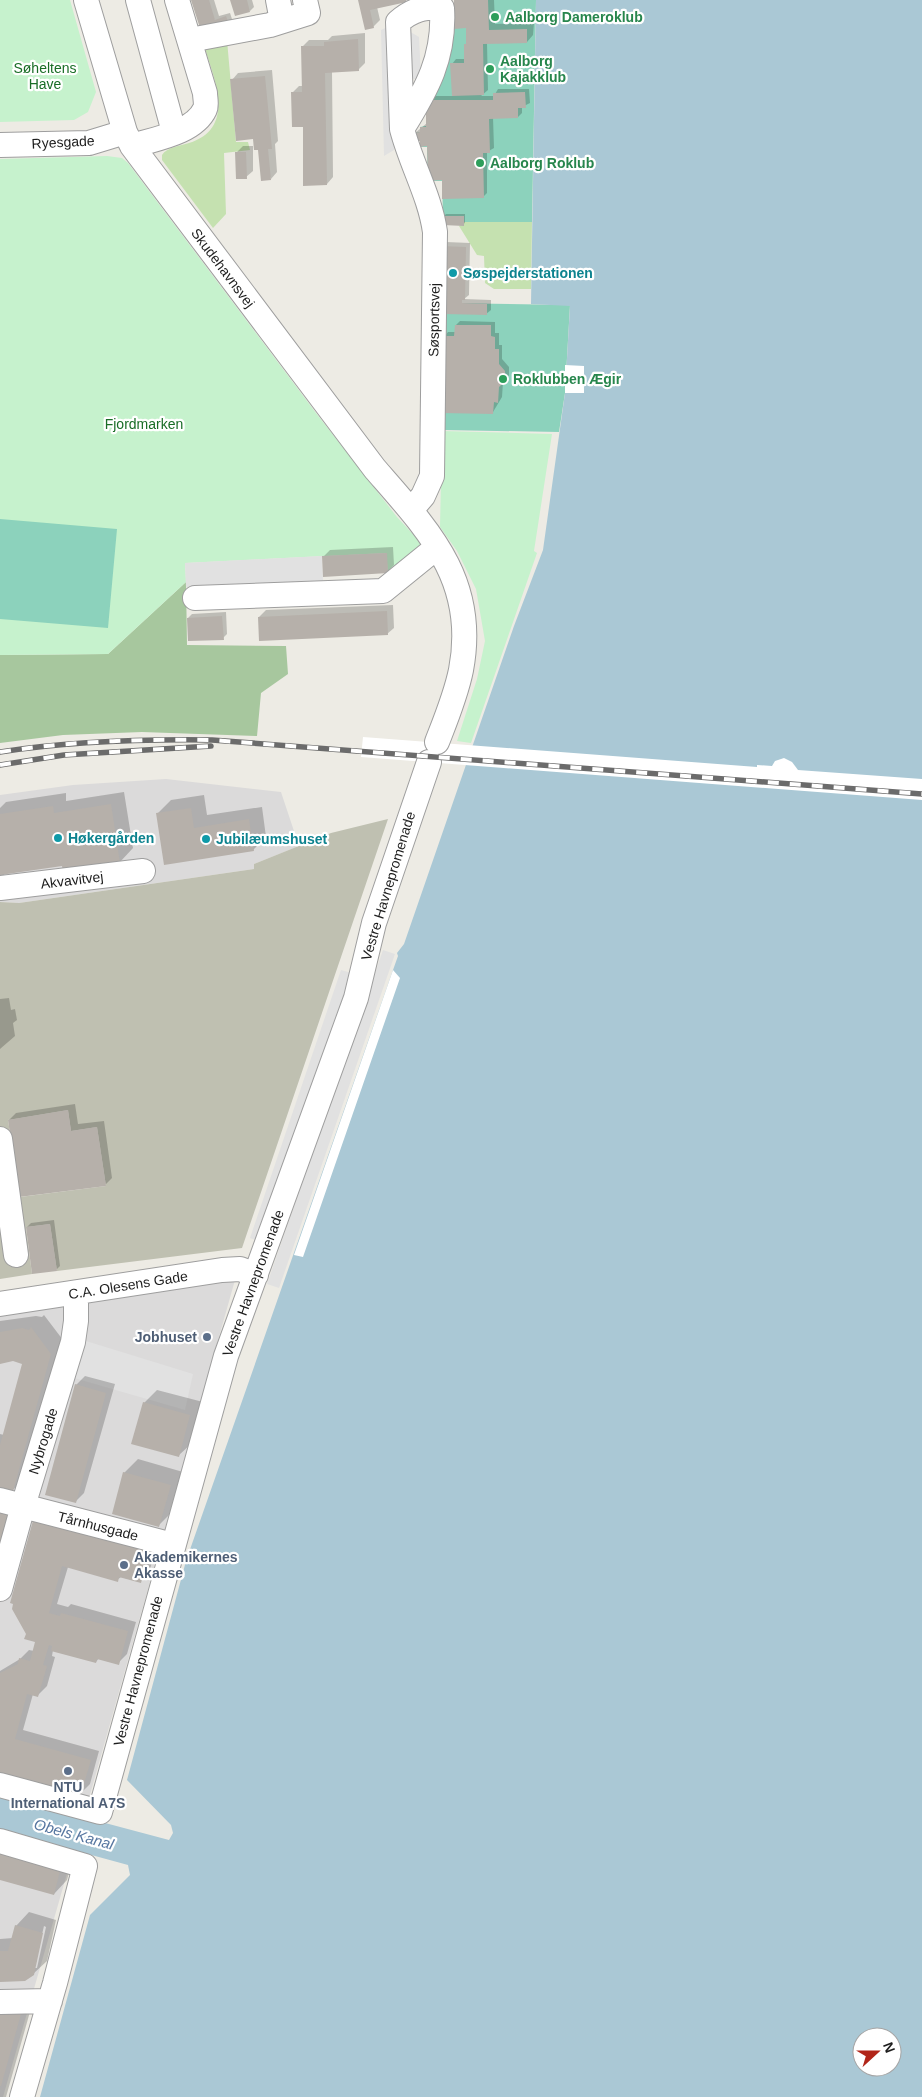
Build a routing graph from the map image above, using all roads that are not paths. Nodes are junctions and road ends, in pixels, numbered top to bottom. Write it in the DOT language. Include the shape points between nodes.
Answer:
graph roads {
  1 [pos="86,0"];
  2 [pos="138,0"];
  3 [pos="178,0"];
  4 [pos="305,0"];
  5 [pos="280,11"];
  6 [pos="190,40"];
  7 [pos="402,129"];
  8 [pos="174,132"];
  9 [pos="128,139"];
  10 [pos="0,145"];
  11 [pos="410,510"];
  12 [pos="436,548"];
  13 [pos="195,598"];
  14 [pos="144,871"];
  15 [pos="0,888"];
  16 [pos="0,1139"];
  17 [pos="16,1255"];
  18 [pos="256,1274"];
  19 [pos="76,1293"];
  20 [pos="0,1304"];
  21 [pos="0,1500"];
  22 [pos="22,1506"];
  23 [pos="173,1545"];
  24 [pos="0,1589"];
  25 [pos="0,1784"];
  26 [pos="0,1841"];
  27 [pos="50,2001"];
  28 [pos="0,2002"];
  29 [pos="22,2097"];
  1 -- 9 [label="street, Skudehavnsvej"];
  2 -- 8 [label="street"];
  3 -- 6 [label="street"];
  4 -- 5 [label="street" via="308,13"];
  5 -- 6 [label="street"];
  6 -- 8 [label="street, Ryesgade" via="206,108 197,120"];
  7 -- 11 [label="street, Søsportsvej" via="433,213 435,232 432,476 423,496"];
  8 -- 9 [label="street, Ryesgade"];
  9 -- 10 [label="street, Ryesgade"];
  9 -- 11 [label="street, Skudehavnsvej" via="375,469"];
  11 -- 12 [label="street, Vestre Havnepromenade"];
  12 -- 13 [label="street" via="383,591"];
  12 -- 18 [label="street, Vestre Havnepromenade" via="451,569 460,593 464,619 461,669 374,923 356,998"];
  14 -- 15 [label="street, Akvavitvej"];
  16 -- 17 [label="street"];
  18 -- 19 [label="street, C.A. Olesens Gade" via="240,1269 222,1270"];
  18 -- 23 [label="street, Vestre Havnepromenade" via="226,1356"];
  19 -- 20 [label="street, C.A. Olesens Gade"];
  19 -- 22 [label="street, Nybrogade" via="73,1342"];
  21 -- 22 [label="street, Tårnhusgade"];
  22 -- 23 [label="street, Tårnhusgade"];
  22 -- 24 [label="street, Nybrogade"];
  23 -- 25 [label="street, Vestre Havnepromenade" via="100,1812"];
  26 -- 27 [label="street" via="85,1866"];
  27 -- 28 [label="street"];
  27 -- 29 [label="street"];
}
